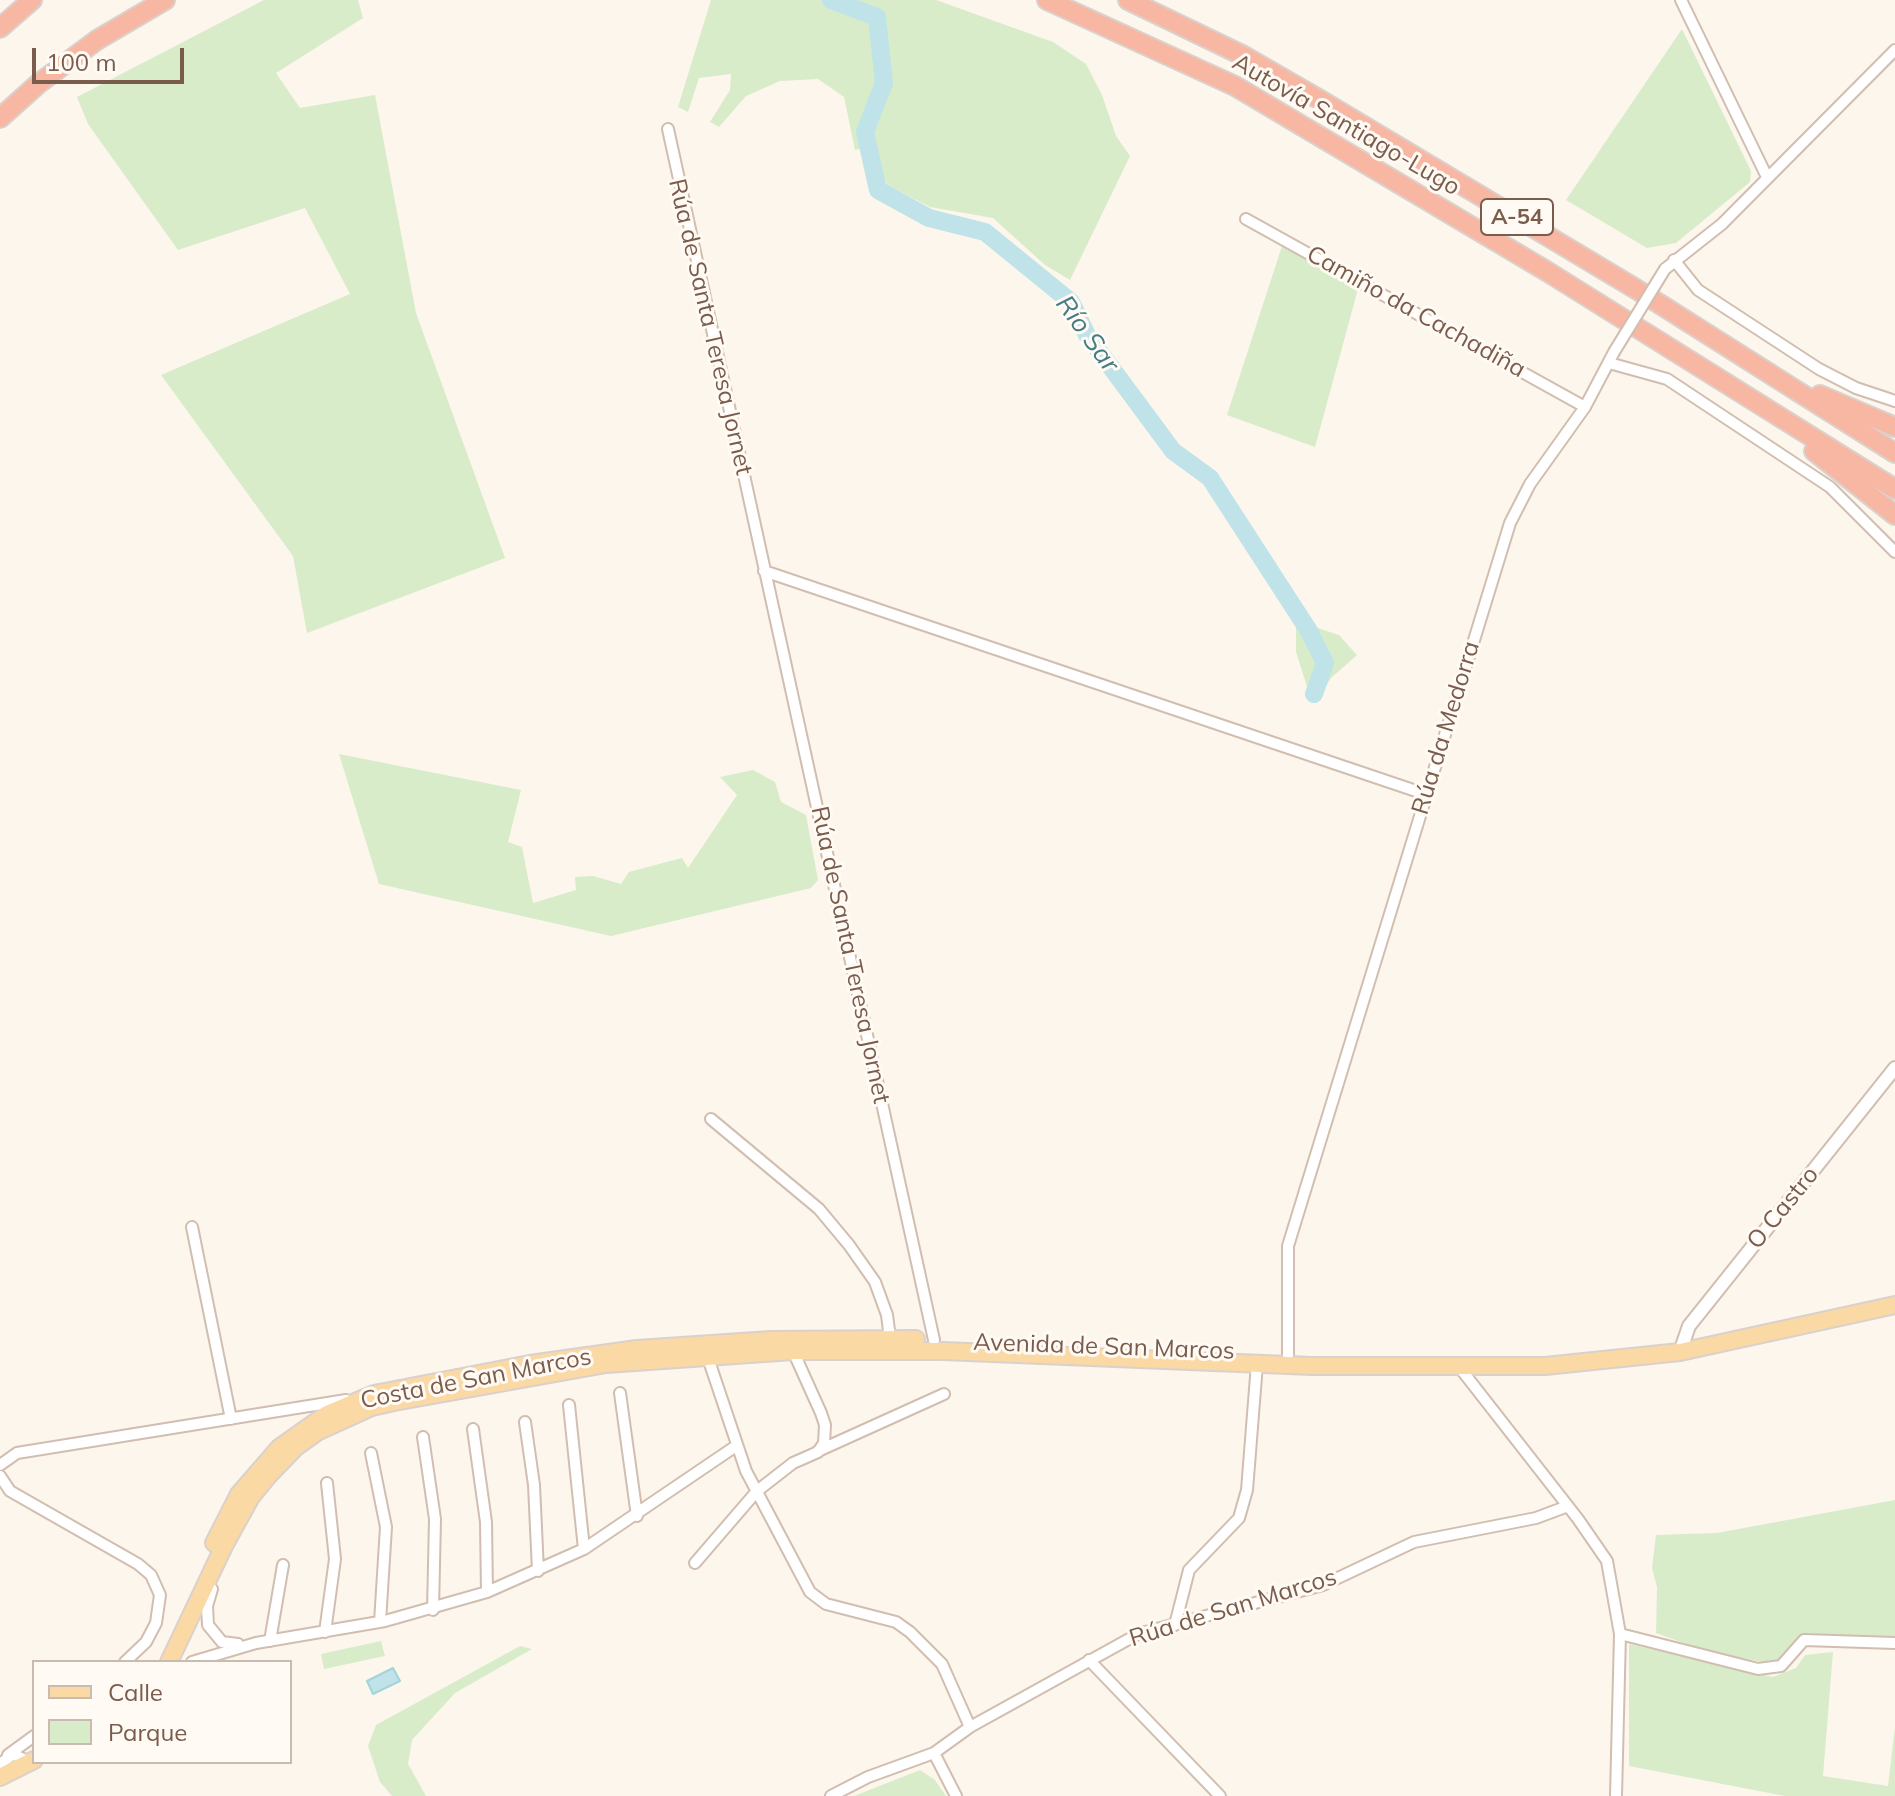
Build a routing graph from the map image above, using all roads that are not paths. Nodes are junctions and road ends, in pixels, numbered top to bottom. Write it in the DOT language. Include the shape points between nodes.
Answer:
graph roads {
  1 [pos="32,0"];
  2 [pos="165,0"];
  3 [pos="1047,0"];
  4 [pos="1128,0"];
  5 [pos="1681,0"];
  6 [pos="0,28"];
  7 [pos="1895,50"];
  8 [pos="0,118"];
  9 [pos="668,129"];
  10 [pos="1767,177"];
  11 [pos="1246,219"];
  12 [pos="1674,260"];
  13 [pos="1636,289"];
  14 [pos="1611,358"];
  15 [pos="1702,369"];
  16 [pos="1895,401"];
  17 [pos="1585,407"];
  18 [pos="1895,427"];
  19 [pos="1895,453"];
  20 [pos="1895,489"];
  21 [pos="1895,515"];
  22 [pos="1895,552"];
  23 [pos="764,571"];
  24 [pos="1425,794"];
  25 [pos="1895,1068"];
  26 [pos="711,1119"];
  27 [pos="192,1227"];
  28 [pos="1895,1305"];
  29 [pos="890,1338"];
  30 [pos="934,1340"];
  31 [pos="786,1343"];
  32 [pos="637,1349"];
  33 [pos="855,1349"];
  34 [pos="1680,1352"];
  35 [pos="1043,1354"];
  36 [pos="1288,1355"];
  37 [pos="709,1362"];
  38 [pos="1257,1364"];
  39 [pos="1312,1366"];
  40 [pos="1417,1367"];
  41 [pos="1460,1368"];
  42 [pos="620,1393"];
  43 [pos="944,1394"];
  44 [pos="373,1401"];
  45 [pos="569,1405"];
  46 [pos="315,1418"];
  47 [pos="231,1419"];
  48 [pos="525,1422"];
  49 [pos="473,1429"];
  50 [pos="423,1437"];
  51 [pos="736,1446"];
  52 [pos="296,1447"];
  53 [pos="818,1452"];
  54 [pos="371,1453"];
  55 [pos="0,1465"];
  56 [pos="0,1476"];
  57 [pos="327,1483"];
  58 [pos="757,1491"];
  59 [pos="1568,1506"];
  60 [pos="637,1516"];
  61 [pos="224,1546"];
  62 [pos="584,1549"];
  63 [pos="695,1563"];
  64 [pos="283,1565"];
  65 [pos="538,1571"];
  66 [pos="487,1592"];
  67 [pos="433,1610"];
  68 [pos="380,1622"];
  69 [pos="1175,1625"];
  70 [pos="325,1632"];
  71 [pos="1620,1634"];
  72 [pos="270,1641"];
  73 [pos="256,1643"];
  74 [pos="1895,1643"];
  75 [pos="127,1660"];
  76 [pos="157,1660"];
  77 [pos="170,1660"];
  78 [pos="199,1660"];
  79 [pos="1089,1660"];
  80 [pos="970,1727"];
  81 [pos="32,1739"];
  82 [pos="934,1753"];
  83 [pos="28,1759"];
  84 [pos="3,1760"];
  85 [pos="0,1777"];
  86 [pos="831,1796"];
  87 [pos="956,1796"];
  88 [pos="1220,1796"];
  89 [pos="1616,1796"];
  1 -- 6 [label="highway"];
  2 -- 8 [label="highway" via="97,40"];
  3 -- 15 [label="highway, Autovía Santiago-Lugo / A-54" via="1235,86"];
  4 -- 13 [label="highway, Autovía Santiago-Lugo / A-54" via="1244,56"];
  5 -- 10 [label="street"];
  7 -- 10 [label="street, Rúa da Medorra"];
  9 -- 23 [label="street, Rúa de Santa Teresa Jornet"];
  10 -- 12 [label="street, Rúa da Medorra" via="1722,224"];
  11 -- 17 [label="street, Camiño da Cachadiña"];
  12 -- 14 [label="street, Rúa da Medorra, bridge"];
  12 -- 16 [label="street" via="1698,290 1819,369"];
  13 -- 18 [label="highway" via="1791,382"];
  13 -- 19 [label="highway, Autovía Santiago-Lugo / A-54"];
  14 -- 17 [label="street, Rúa da Medorra"];
  14 -- 22 [label="street" via="1667,379 1817,478"];
  15 -- 20 [label="highway, Autovía Santiago-Lugo / A-54"];
  15 -- 21 [label="highway"];
  17 -- 24 [label="street, Rúa da Medorra" via="1530,484 1510,523"];
  23 -- 24 [label="street"];
  23 -- 30 [label="street, Rúa de Santa Teresa Jornet"];
  24 -- 36 [label="street, Rúa da Medorra" via="1288,1246"];
  25 -- 34 [label="street, O Castro" via="1689,1326"];
  26 -- 29 [label="street" via="819,1209 849,1245 875,1282"];
  27 -- 47 [label="street"];
  28 -- 34 [label="main road, Avenida de San Marcos"];
  29 -- 30 [label="main road, Avenida de San Marcos"];
  29 -- 31 [label="main road, Avenida de San Marcos"];
  30 -- 33 [label="main road"];
  30 -- 35 [label="main road" via="941,1345"];
  30 -- 36 [label="main road, Avenida de San Marcos"];
  31 -- 32 [label="main road, Costa de San Marcos"];
  31 -- 33 [label="main road, Avenida de San Marcos"];
  31 -- 37 [label="main road, Costa de San Marcos"];
  31 -- 37 [label="main road" via="712,1348"];
  31 -- 53 [label="street" via="825,1425"];
  32 -- 37 [label="main road" via="697,1350"];
  32 -- 44 [label="main road, Costa de San Marcos" via="530,1364"];
  33 -- 35 [label="main road, Avenida de San Marcos"];
  34 -- 41 [label="main road, Avenida de San Marcos" via="1545,1366"];
  35 -- 38 [label="main road, Avenida de San Marcos"];
  36 -- 38 [label="main road"];
  36 -- 39 [label="main road"];
  36 -- 40 [label="main road, Avenida de San Marcos"];
  37 -- 44 [label="main road, Costa de San Marcos" via="675,1357"];
  37 -- 51 [label="street"];
  38 -- 39 [label="main road, Avenida de San Marcos"];
  38 -- 69 [label="street" via="1247,1490 1239,1518 1189,1570"];
  39 -- 40 [label="main road, Avenida de San Marcos"];
  40 -- 41 [label="main road, Avenida de San Marcos"];
  41 -- 59 [label="street"];
  42 -- 60 [label="street"];
  43 -- 53 [label="street"];
  44 -- 46 [label="main road, Costa de San Marcos"];
  44 -- 52 [label="main road, Costa de San Marcos"];
  45 -- 62 [label="street"];
  46 -- 47 [label="street" via="292,1410"];
  46 -- 52 [label="main road"];
  46 -- 76 [label="main road, Costa de San Marcos" via="266,1460 239,1494"];
  47 -- 55 [label="street" via="17,1453"];
  48 -- 65 [label="street"];
  49 -- 66 [label="street" via="486,1522"];
  50 -- 67 [label="street" via="435,1519"];
  51 -- 58 [label="street"];
  51 -- 60 [label="street"];
  52 -- 61 [label="main road, Costa de San Marcos" via="256,1489"];
  53 -- 58 [label="street" via="793,1463"];
  54 -- 68 [label="street" via="386,1527"];
  56 -- 75 [label="street" via="10,1491 151,1575 160,1595 156,1623"];
  57 -- 70 [label="street" via="335,1559"];
  58 -- 63 [label="street"];
  58 -- 80 [label="street" via="810,1592 826,1604 896,1622 910,1632 942,1664"];
  59 -- 69 [label="street, Rúa de San Marcos" via="1536,1518 1414,1542 1323,1585"];
  59 -- 71 [label="street" via="1607,1561"];
  60 -- 62 [label="street"];
  61 -- 73 [label="street" via="208,1598 208,1625 222,1642"];
  61 -- 77 [label="main road, Costa de San Marcos"];
  62 -- 65 [label="street"];
  64 -- 72 [label="street"];
  65 -- 66 [label="street"];
  66 -- 67 [label="street"];
  67 -- 68 [label="street"];
  68 -- 70 [label="street"];
  69 -- 79 [label="street, Rúa de San Marcos" via="1129,1638"];
  70 -- 72 [label="street"];
  71 -- 74 [label="street" via="1758,1669 1781,1666 1804,1640"];
  71 -- 89 [label="street"];
  72 -- 73 [label="street"];
  73 -- 78 [label="street"];
  79 -- 80 [label="street, Rúa de San Marcos"];
  79 -- 88 [label="street"];
  80 -- 82 [label="street, Rúa de San Marcos"];
  81 -- 84 [label="street"];
  82 -- 86 [label="street, Rúa de San Marcos"];
  82 -- 87 [label="street"];
  83 -- 84 [label="street"];
  83 -- 85 [label="main road"];
}
